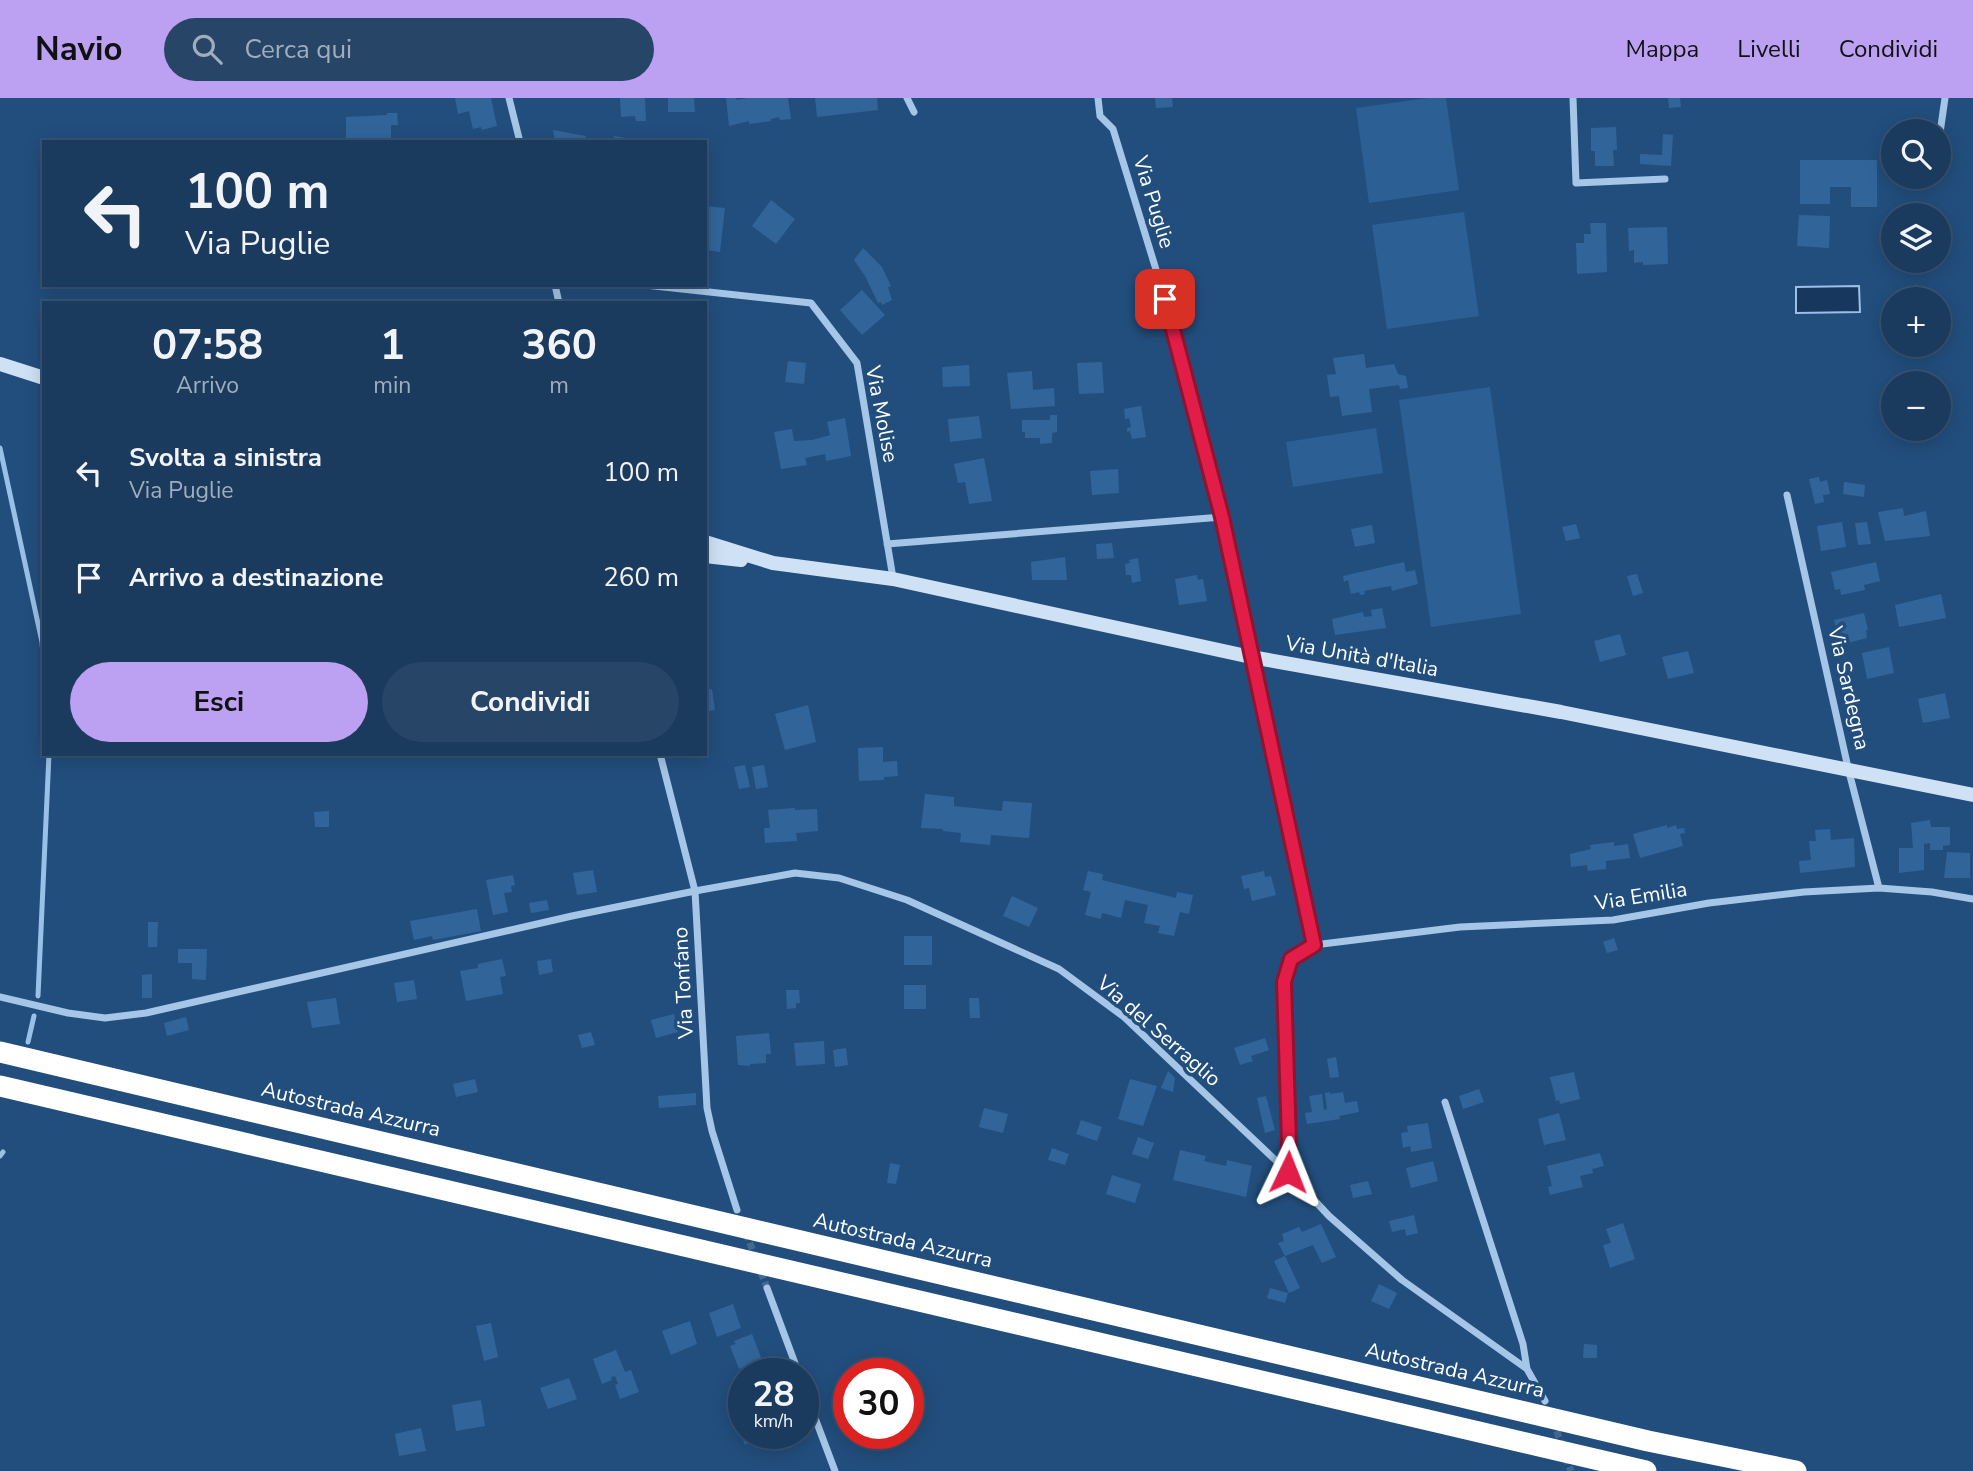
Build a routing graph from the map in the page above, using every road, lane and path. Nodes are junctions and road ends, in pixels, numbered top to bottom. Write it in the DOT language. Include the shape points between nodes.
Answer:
graph roads {
  1 [pos="509,98"];
  2 [pos="907,98"];
  3 [pos="1098,98"];
  4 [pos="1573,98"];
  5 [pos="1945,98"];
  6 [pos="914,112"];
  7 [pos="1942,119"];
  8 [pos="520,140"];
  9 [pos="1665,179"];
  10 [pos="663,287"];
  11 [pos="0,364"];
  12 [pos="42,377"];
  13 [pos="1787,495"];
  14 [pos="1222,517"];
  15 [pos="707,543"];
  16 [pos="887,544"];
  17 [pos="707,555"];
  18 [pos="773,563"];
  19 [pos="893,579"];
  20 [pos="1251,657"];
  21 [pos="661,756"];
  22 [pos="1849,772"];
  23 [pos="1973,795"];
  24 [pos="1880,888"];
  25 [pos="695,891"];
  26 [pos="1973,899"];
  27 [pos="1314,945"];
  28 [pos="0,997"];
  29 [pos="0,1052"];
  30 [pos="0,1086"];
  31 [pos="1445,1102"];
  32 [pos="1288,1172"];
  33 [pos="737,1210"];
  34 [pos="767,1288"];
  35 [pos="793,1358"];
  36 [pos="1527,1369"];
  37 [pos="1545,1401"];
  38 [pos="819,1428"];
  39 [pos="835,1471"];
  40 [pos="1646,1471"];
  41 [pos="1796,1471"];
  1 -- 8 [label="street"];
  2 -- 6 [label="street"];
  3 -- 14 [label="street, Via Puglie" via="1100,116 1113,129 1165,299"];
  4 -- 9 [label="street" via="1576,183"];
  5 -- 7 [label="street"];
  10 -- 16 [label="street, Via Molise" via="811,303 857,363"];
  11 -- 12 [label="main road"];
  13 -- 22 [label="street, Via Sardegna"];
  14 -- 16 [label="street"];
  14 -- 20 [label="street, Via Puglie"];
  15 -- 18 [label="main road, Via Unità d'Italia"];
  16 -- 19 [label="street, Via Molise"];
  17 -- 18 [label="main road"];
  18 -- 19 [label="main road, Via Unità d'Italia"];
  19 -- 20 [label="main road, Via Unità d'Italia"];
  20 -- 22 [label="main road, Via Unità d'Italia" via="1561,712"];
  20 -- 27 [label="street, Via Puglie"];
  21 -- 25 [label="street, Via Tonfano"];
  22 -- 23 [label="main road, Via Unità d'Italia"];
  22 -- 24 [label="street, Via Sardegna"];
  24 -- 26 [label="street, Via Emilia"];
  24 -- 27 [label="street, Via Emilia" via="1709,902 1612,920 1460,927"];
  25 -- 28 [label="street, Via del Serraglio" via="146,1013 105,1018"];
  25 -- 32 [label="street, Via del Serraglio" via="795,873 839,878 907,900 1059,969 1124,1017"];
  25 -- 33 [label="street, Via Tonfano" via="708,1108"];
  27 -- 32 [label="street" via="1291,959 1284,982"];
  29 -- 41 [label="highway, Autostrada Azzurra" via="1648,1441"];
  30 -- 40 [label="highway"];
  31 -- 36 [label="street, Via del Serraglio" via="1523,1344"];
  32 -- 36 [label="street, Via del Serraglio" via="1329,1216 1402,1280"];
  34 -- 35 [label="street"];
  36 -- 37 [label="street, Via del Serraglio"];
  38 -- 39 [label="street"];
}
